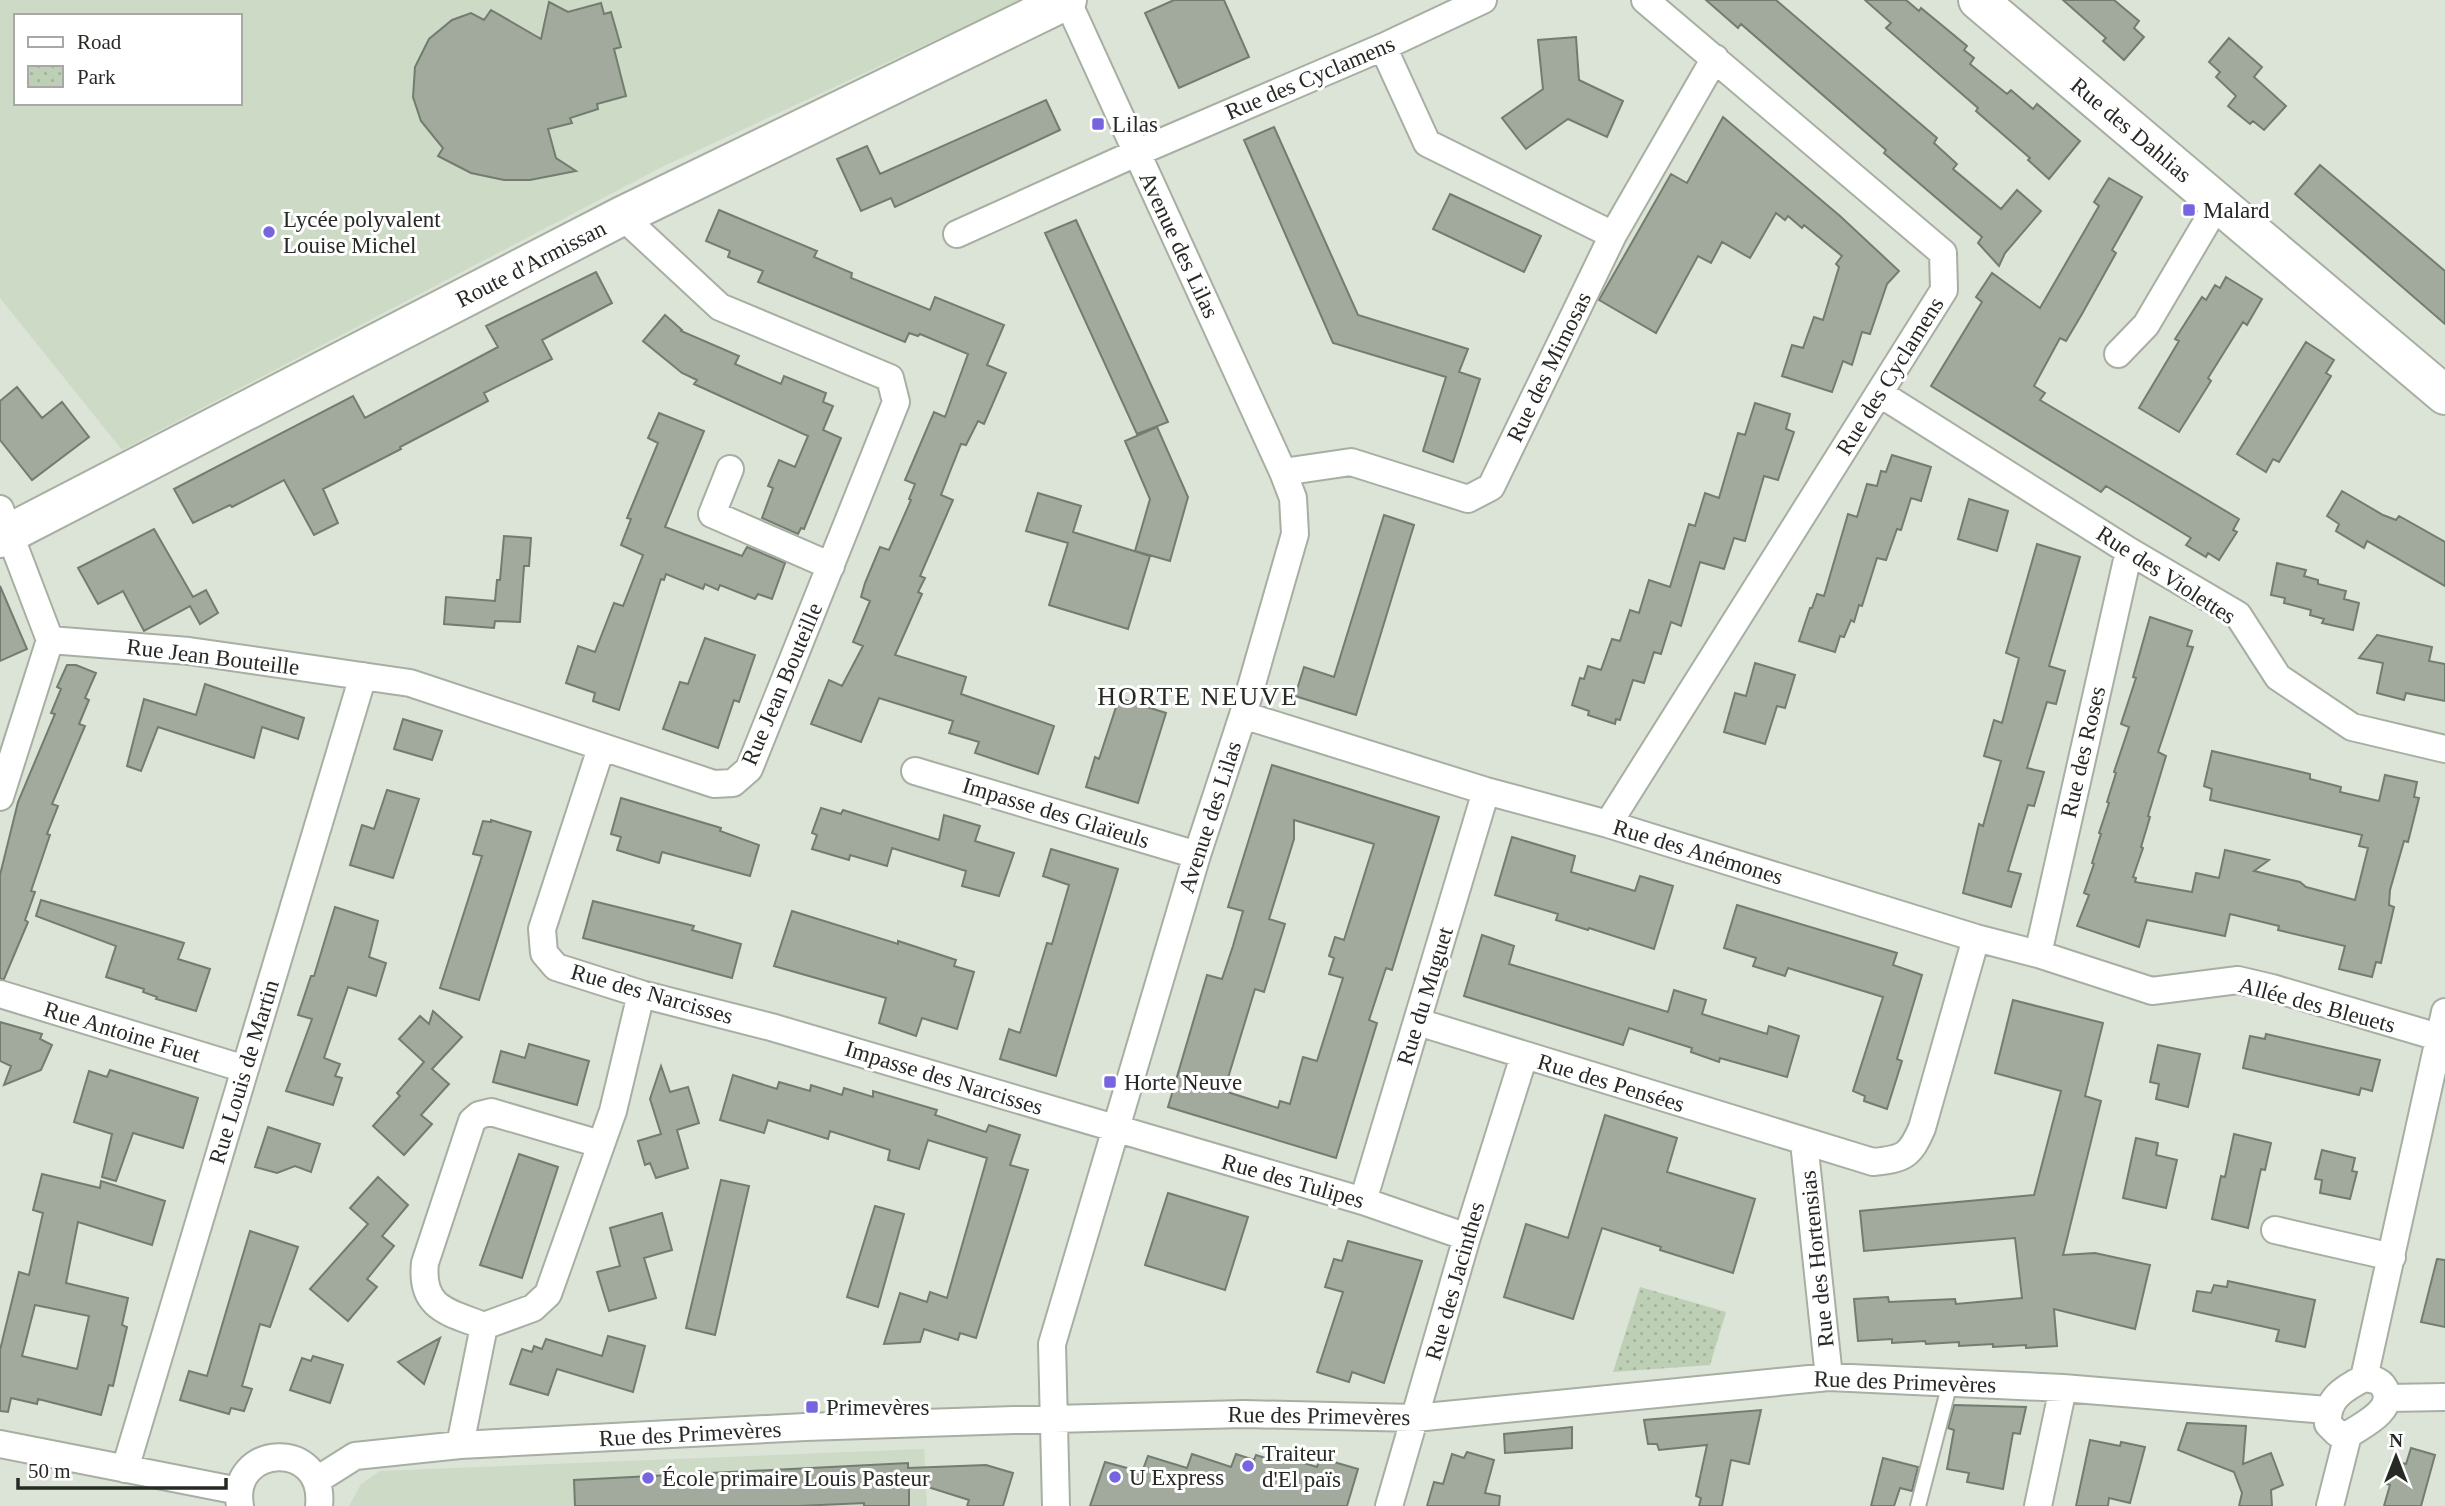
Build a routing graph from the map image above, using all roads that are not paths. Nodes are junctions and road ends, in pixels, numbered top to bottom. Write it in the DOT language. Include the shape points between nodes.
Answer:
graph roads {
  1 [pos="1067,0"];
  2 [pos="1483,0"];
  3 [pos="1645,0"];
  4 [pos="1993,8"];
  5 [pos="1383,47"];
  6 [pos="1715,58"];
  7 [pos="1136,153"];
  8 [pos="2218,203"];
  9 [pos="622,216"];
  10 [pos="957,234"];
  11 [pos="1613,235"];
  12 [pos="2118,354"];
  13 [pos="1879,393"];
  14 [pos="2445,395"];
  15 [pos="730,469"];
  16 [pos="1283,472"];
  17 [pos="3,527"];
  18 [pos="2129,551"];
  19 [pos="831,566"];
  20 [pos="50,640"];
  21 [pos="363,676"];
  22 [pos="1242,715"];
  23 [pos="601,748"];
  24 [pos="2445,749"];
  25 [pos="915,771"];
  26 [pos="1486,791"];
  27 [pos="0,797"];
  28 [pos="1608,824"];
  29 [pos="1197,855"];
  30 [pos="1976,938"];
  31 [pos="2038,954"];
  32 [pos="2152,991"];
  33 [pos="641,994"];
  34 [pos="0,995"];
  35 [pos="2445,1012"];
  36 [pos="1418,1022"];
  37 [pos="771,1027"];
  38 [pos="2442,1039"];
  39 [pos="1524,1056"];
  40 [pos="245,1069"];
  41 [pos="1118,1129"];
  42 [pos="1804,1142"];
  43 [pos="600,1144"];
  44 [pos="1363,1201"];
  45 [pos="2275,1230"];
  46 [pos="1467,1237"];
  47 [pos="2392,1257"];
  48 [pos="484,1326"];
  49 [pos="1829,1377"];
  50 [pos="2364,1378"];
  51 [pos="1950,1382"];
  52 [pos="2063,1388"];
  53 [pos="2445,1397"];
  54 [pos="2388,1398"];
  55 [pos="2326,1410"];
  56 [pos="1415,1418"];
  57 [pos="1053,1419"];
  58 [pos="2348,1435"];
  59 [pos="0,1444"];
  60 [pos="460,1446"];
  61 [pos="125,1469"];
  62 [pos="318,1493"];
  63 [pos="239,1498"];
  64 [pos="1056,1506"];
  65 [pos="1389,1506"];
  66 [pos="1918,1506"];
  67 [pos="2038,1506"];
  68 [pos="2330,1506"];
  1 -- 7 [label="street, Avenue des Lilas"];
  1 -- 9 [label="street, Route d'Armissan"];
  2 -- 5 [label="street, Rue des Cyclamens"];
  3 -- 6 [label="street, Rue des Cyclamens"];
  4 -- 8 [label="street, Rue des Dahlias"];
  5 -- 7 [label="street, Rue des Cyclamens"];
  5 -- 11 [label="street" via="1427,143"];
  6 -- 11 [label="street, Rue des Mimosas"];
  6 -- 13 [label="street, Rue des Cyclamens" via="1943,253 1944,290"];
  7 -- 10 [label="street, Rue des Cyclamens"];
  7 -- 16 [label="street, Avenue des Lilas"];
  8 -- 12 [label="street" via="2146,325"];
  8 -- 14 [label="street, Rue des Dahlias"];
  9 -- 17 [label="street, Route d'Armissan"];
  9 -- 19 [label="street, Rue Jean Bouteille" via="720,307 890,378 897,402"];
  11 -- 16 [label="street, Rue des Mimosas" via="1491,486 1468,499 1351,461"];
  13 -- 18 [label="street, Rue des Violettes"];
  13 -- 28 [label="street, Rue des Cyclamens"];
  15 -- 19 [label="street" via="712,514"];
  16 -- 22 [label="street, Avenue des Lilas" via="1293,498 1295,534"];
  17 -- 20 [label="street"];
  18 -- 24 [label="street, Rue des Violettes" via="2238,615 2278,677 2351,727"];
  18 -- 31 [label="street, Rue des Roses"];
  19 -- 23 [label="street, Rue Jean Bouteille" via="749,769 733,783 714,784"];
  20 -- 21 [label="street, Rue Jean Bouteille" via="189,651"];
  20 -- 27 [label="street"];
  21 -- 23 [label="street, Rue Jean Bouteille" via="410,683"];
  21 -- 40 [label="street, Rue Louis de Martin"];
  22 -- 26 [label="street, Rue des Anémones"];
  22 -- 29 [label="street, Avenue des Lilas"];
  23 -- 33 [label="street, Rue des Narcisses" via="542,929 544,953 556,967"];
  25 -- 29 [label="street, Impasse des Glaïeuls"];
  26 -- 28 [label="street, Rue des Anémones"];
  26 -- 36 [label="street, Rue du Muguet"];
  28 -- 30 [label="street, Rue des Anémones"];
  29 -- 41 [label="street, Avenue des Lilas"];
  30 -- 31 [label="street, Rue des Anémones"];
  30 -- 42 [label="street" via="1913,1149 1895,1160 1873,1163"];
  31 -- 32 [label="street, Rue des Anémones"];
  32 -- 38 [label="street, Allée des Bleuets" via="2238,980"];
  33 -- 37 [label="street, Rue des Narcisses"];
  33 -- 43 [label="street" via="613,1111"];
  34 -- 40 [label="street, Rue Antoine Fuet"];
  35 -- 38 [label="street"];
  36 -- 39 [label="street, Rue des Pensées"];
  36 -- 44 [label="street, Rue du Muguet"];
  37 -- 41 [label="street, Impasse des Narcisses"];
  38 -- 47 [label="street"];
  39 -- 42 [label="street, Rue des Pensées"];
  39 -- 46 [label="street, Rue des Jacinthes"];
  40 -- 61 [label="street, Rue Louis de Martin"];
  41 -- 44 [label="street, Rue des Tulipes"];
  41 -- 57 [label="street, Avenue des Lilas" via="1052,1344"];
  42 -- 49 [label="street, Rue des Hortensias"];
  43 -- 48 [label="street" via="548,1294 533,1308"];
  43 -- 48 [label="street" via="491,1112 472,1121 423,1278 426,1293 443,1310"];
  44 -- 46 [label="street, Rue des Tulipes"];
  45 -- 47 [label="street"];
  46 -- 56 [label="street, Rue des Jacinthes"];
  47 -- 50 [label="street"];
  48 -- 60 [label="street"];
  49 -- 51 [label="street, Rue des Primevères"];
  49 -- 56 [label="street, Rue des Primevères"];
  50 -- 54 [label="street" via="2376,1379"];
  50 -- 55 [label="street"];
  51 -- 52 [label="street, Rue des Primevères"];
  51 -- 66 [label="lane"];
  52 -- 55 [label="street, Rue des Primevères"];
  52 -- 67 [label="street"];
  53 -- 54 [label="street"];
  54 -- 58 [label="street" via="2384,1408"];
  55 -- 58 [label="street" via="2328,1424 2337,1433"];
  56 -- 57 [label="street, Rue des Primevères" via="1244,1413"];
  56 -- 65 [label="street, Rue des Jacinthes"];
  57 -- 60 [label="street, Rue des Primevères"];
  57 -- 64 [label="street, Avenue des Lilas"];
  58 -- 68 [label="street"];
  59 -- 61 [label="street"];
  60 -- 62 [label="street, Rue des Primevères" via="355,1456"];
  61 -- 63 [label="street"];
  62 -- 63 [label="street" via="309,1469 299,1461 274,1457 251,1468 243,1478"];
}
